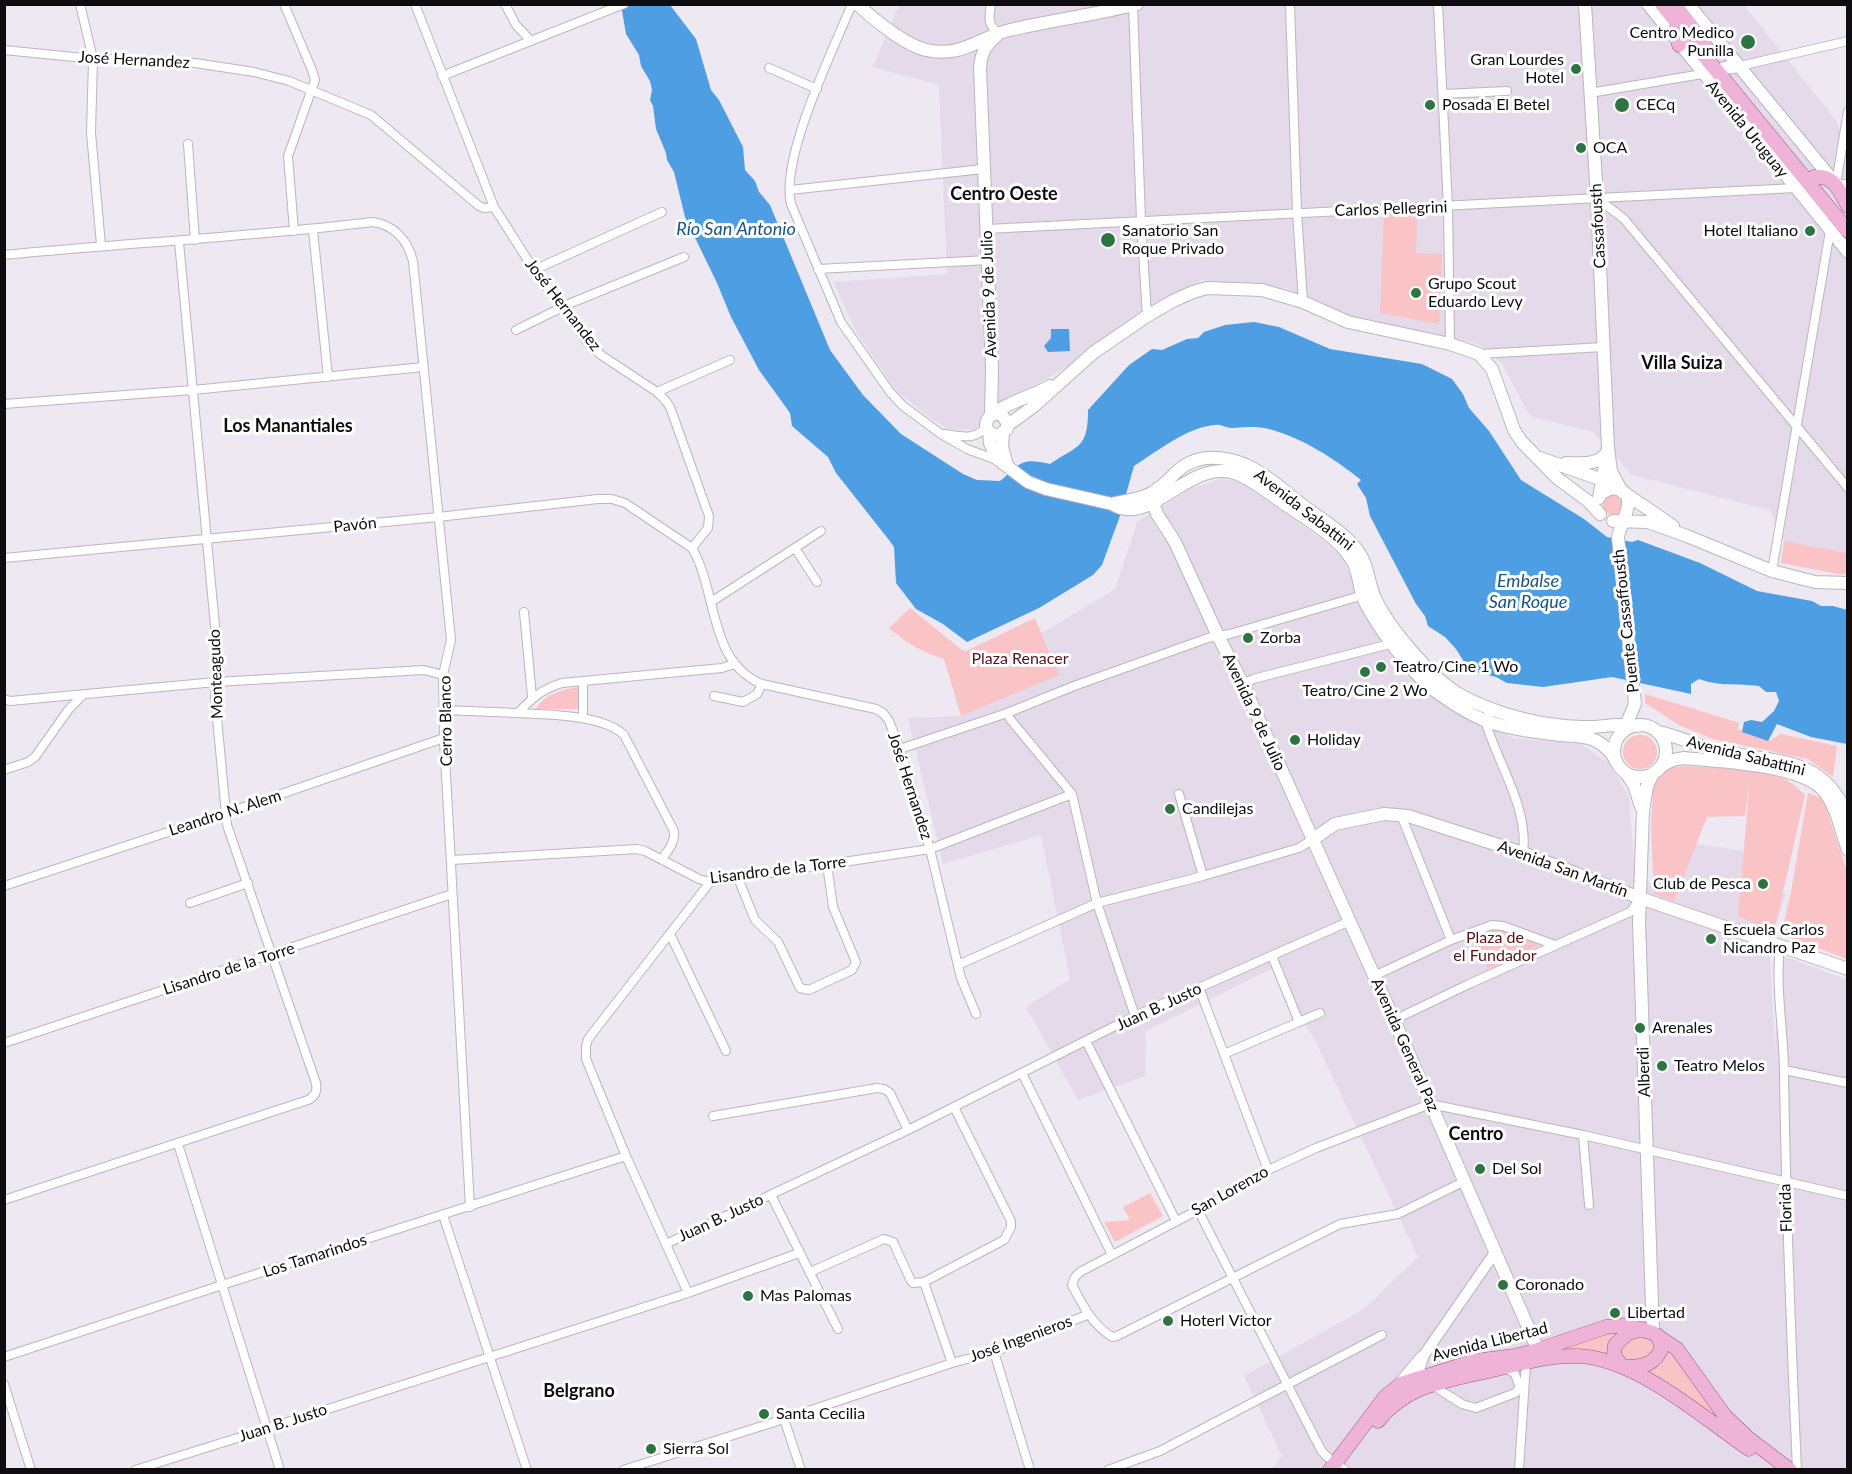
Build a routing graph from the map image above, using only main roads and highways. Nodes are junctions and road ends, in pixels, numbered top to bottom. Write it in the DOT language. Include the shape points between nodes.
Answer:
graph roads {
  1 [pos="857,4"];
  2 [pos="1585,4"];
  3 [pos="1648,4"];
  4 [pos="1662,4"];
  5 [pos="1674,4"];
  6 [pos="1688,4"];
  7 [pos="1135,5"];
  8 [pos="1676,23"];
  9 [pos="999,33"];
  10 [pos="1679,45"];
  11 [pos="959,50"];
  12 [pos="1740,66"];
  13 [pos="980,68"];
  14 [pos="1714,71"];
  15 [pos="1806,183"];
  16 [pos="1842,184"];
  17 [pos="1848,198"];
  18 [pos="1848,206"];
  19 [pos="1848,217"];
  20 [pos="1848,231"];
  21 [pos="1848,252"];
  22 [pos="1064,378"];
  23 [pos="995,428"];
  24 [pos="1608,448"];
  25 [pos="1531,453"];
  26 [pos="1553,463"];
  27 [pos="1603,479"];
  28 [pos="1158,489"];
  29 [pos="1622,491"];
  30 [pos="1600,495"];
  31 [pos="1154,502"];
  32 [pos="1116,506"];
  33 [pos="1613,518"];
  34 [pos="1160,520"];
  35 [pos="1687,536"];
  36 [pos="1618,537"];
  37 [pos="1848,583"];
  38 [pos="1367,594"];
  39 [pos="1398,641"];
  40 [pos="1635,704"];
  41 [pos="1629,727"];
  42 [pos="1655,731"];
  43 [pos="1622,768"];
  44 [pos="1655,772"];
  45 [pos="1642,811"];
  46 [pos="1848,819"];
  47 [pos="1312,840"];
  48 [pos="1848,850"];
  49 [pos="1640,898"];
  50 [pos="1848,969"];
  51 [pos="1653,1332"];
  52 [pos="1538,1350"];
  53 [pos="1562,1357"];
  54 [pos="1526,1363"];
  55 [pos="1623,1366"];
  56 [pos="1430,1380"];
  57 [pos="1339,1467"];
  58 [pos="1791,1469"];
  1 -- 11 [label="main road" via="919,47"];
  2 -- 24 [label="main road, Cassafousth"];
  3 -- 10 [label="main road, Avenida Uruguay"];
  4 -- 8 [label="main road"];
  5 -- 14 [label="main road"];
  6 -- 12 [label="main road, Avenida Uruguay"];
  7 -- 9 [label="main road"];
  8 -- 10 [label="main road"];
  8 -- 14 [label="main road"];
  9 -- 11 [label="main road"];
  9 -- 13 [label="main road, Avenida 9 de Julio" via="984,48"];
  10 -- 14 [label="main road, Avenida Uruguay"];
  11 -- 13 [label="main road" via="973,56"];
  12 -- 14 [label="main road"];
  12 -- 16 [label="main road, Avenida Uruguay"];
  13 -- 23 [label="main road, Avenida 9 de Julio"];
  14 -- 15 [label="main road"];
  14 -- 15 [label="main road, Avenida Uruguay"];
  15 -- 16 [label="main road" via="1827,178"];
  15 -- 19 [label="main road"];
  15 -- 20 [label="main road"];
  15 -- 21 [label="main road, Avenida Uruguay" via="1830,231"];
  16 -- 17 [label="main road, Avenida Uruguay"];
  16 -- 18 [label="main road"];
  22 -- 23 [label="main road"];
  22 -- 23 [label="main road" via="1041,400"];
  22 -- 25 [label="main road" via="1147,316 1193,292 1214,287 1262,290 1304,302 1348,322 1479,354 1492,369 1517,436"];
  23 -- 32 [label="main road, Avenida 9 de Julio" via="994,454 1021,478 1034,485"];
  24 -- 26 [label="main road" via="1596,462"];
  24 -- 27 [label="main road, Cassafousth"];
  24 -- 29 [label="main road, Cassafousth" via="1613,475"];
  25 -- 26 [label="main road"];
  25 -- 33 [label="main road" via="1557,478"];
  26 -- 27 [label="main road"];
  27 -- 29 [label="main road"];
  27 -- 30 [label="main road, Cassafousth"];
  28 -- 31 [label="main road"];
  28 -- 32 [label="main road, Avenida Sabattini"];
  28 -- 38 [label="main road, Avenida Sabattini" via="1190,461 1225,459 1247,466 1352,543 1363,558"];
  29 -- 30 [label="main road" via="1610,489"];
  29 -- 33 [label="main road" via="1629,506"];
  29 -- 35 [label="main road"];
  30 -- 33 [label="main road" via="1597,505"];
  31 -- 32 [label="main road, Avenida Sabattini" via="1136,508"];
  31 -- 34 [label="main road, Avenida 9 de Julio"];
  31 -- 38 [label="main road, Avenida Sabattini" via="1207,472 1224,470 1242,476 1344,549"];
  32 -- 34 [label="main road, Avenida 9 de Julio"];
  33 -- 35 [label="main road" via="1648,522"];
  33 -- 36 [label="main road, Puente Cassaffousth"];
  33 -- 36 [label="main road, Puente Cassaffousth"];
  34 -- 47 [label="main road, Avenida 9 de Julio" via="1175,542 1243,684"];
  35 -- 37 [label="main road" via="1772,570 1815,582"];
  36 -- 40 [label="main road, Puente Cassaffousth"];
  38 -- 39 [label="main road, Avenida Sabattini" via="1378,603"];
  39 -- 41 [label="main road, Avenida Sabattini" via="1455,692 1494,710 1571,727"];
  39 -- 43 [label="main road, Avenida Sabattini" via="1432,688 1452,702 1485,720 1593,740 1613,754"];
  40 -- 41 [label="main road, Puente Cassaffousth"];
  40 -- 42 [label="main road, Puente Cassaffousth"];
  41 -- 42 [label="main road"];
  41 -- 43 [label="main road" via="1614,749"];
  42 -- 44 [label="main road" via="1665,748 1664,760"];
  42 -- 46 [label="main road, Avenida Sabattini" via="1714,750 1809,770 1834,790"];
  43 -- 44 [label="main road" via="1639,777"];
  43 -- 45 [label="main road, Alberdi" via="1634,785"];
  44 -- 45 [label="main road, Alberdi" via="1647,786"];
  44 -- 48 [label="main road, Avenida Sabattini" via="1675,759 1684,758 1800,775 1817,785 1828,798"];
  45 -- 49 [label="main road, Alberdi"];
  47 -- 49 [label="main road, Avenida San Martín" via="1335,824 1384,814 1401,815 1523,853"];
  47 -- 52 [label="main road, Avenida General Paz"];
  49 -- 50 [label="main road, Avenida San Martín"];
  49 -- 51 [label="main road, Alberdi"];
  51 -- 52 [label="main road, Avenida Libertad" via="1613,1326"];
  51 -- 55 [label="main road" via="1662,1347 1656,1359 1641,1366"];
  51 -- 55 [label="main road" via="1633,1331 1617,1341 1614,1355"];
  51 -- 58 [label="main road" via="1677,1349 1736,1427"];
  52 -- 53 [label="main road" via="1544,1356"];
  52 -- 54 [label="main road"];
  52 -- 56 [label="main road, Avenida Libertad" via="1475,1361"];
  53 -- 54 [label="main road, Avenida Libertad"];
  53 -- 55 [label="main road, Avenida Libertad" via="1592,1357"];
  54 -- 56 [label="main road, Avenida Libertad"];
  55 -- 58 [label="main road, Avenida Libertad" via="1772,1463"];
  56 -- 57 [label="main road" via="1392,1404"];
  56 -- 57 [label="main road, Avenida Libertad" via="1410,1380 1385,1397"];
}
